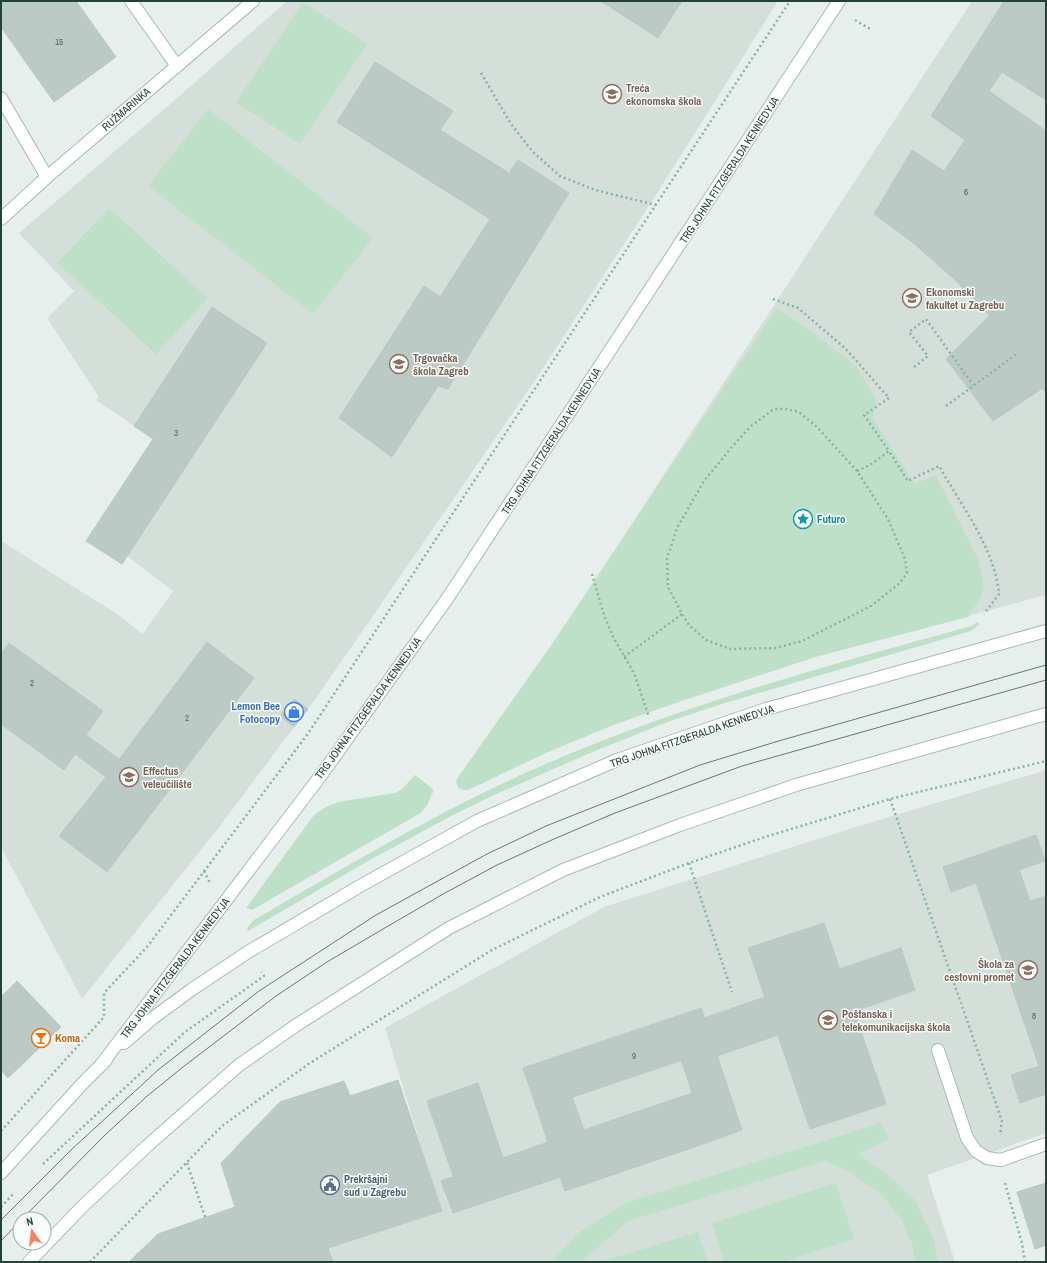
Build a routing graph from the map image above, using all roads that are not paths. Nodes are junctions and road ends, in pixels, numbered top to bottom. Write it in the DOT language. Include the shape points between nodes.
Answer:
graph roads {
  1 [pos="131,1"];
  2 [pos="253,1"];
  3 [pos="839,1"];
  4 [pos="177,66"];
  5 [pos="1,98"];
  6 [pos="47,177"];
  7 [pos="1,218"];
  8 [pos="1046,631"];
  9 [pos="1046,714"];
  10 [pos="938,1050"];
  11 [pos="101,1065"];
  12 [pos="1046,1144"];
  13 [pos="1,1173"];
  14 [pos="29,1262"];
  1 -- 4 [label="main road"];
  2 -- 4 [label="main road, RUŽMARINKA"];
  3 -- 11 [label="main road, TRG JOHNA FITZGERALDA KENNEDYJA" via="447,599 322,774"];
  4 -- 6 [label="main road, RUŽMARINKA"];
  5 -- 6 [label="main road"];
  6 -- 7 [label="main road, RUŽMARINKA"];
  8 -- 11 [label="main road, TRG JOHNA FITZGERALDA KENNEDYJA" via="766,709 618,760 477,821 248,952 153,1018"];
  9 -- 14 [label="main road" via="796,785 680,825 563,870 449,928 295,1026 238,1066 83,1206"];
  10 -- 12 [label="main road" via="967,1138 976,1151 987,1158 1001,1160"];
  11 -- 13 [label="main road"];
}
